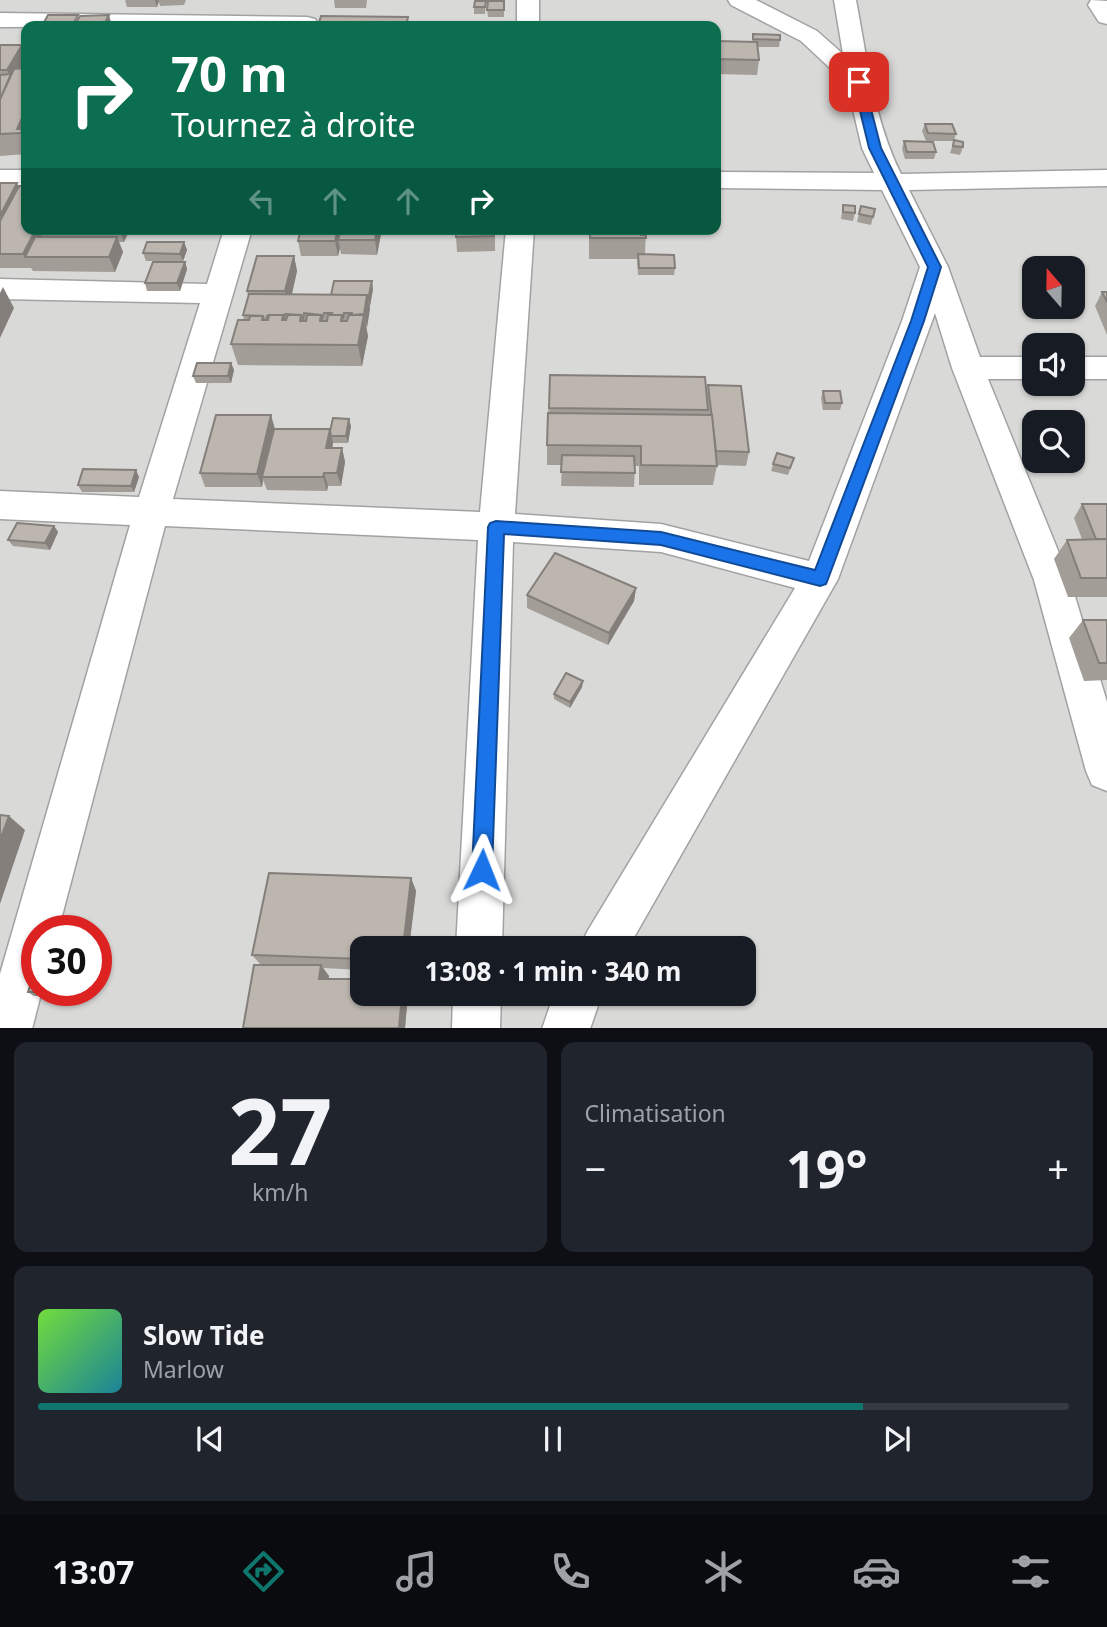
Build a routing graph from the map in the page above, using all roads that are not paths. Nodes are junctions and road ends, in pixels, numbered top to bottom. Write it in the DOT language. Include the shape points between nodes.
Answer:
graph roads {
  1 [pos="316,0"];
  2 [pos="528,0"];
  3 [pos="739,0"];
  4 [pos="845,0"];
  5 [pos="0,20"];
  6 [pos="61,21"];
  7 [pos="308,21"];
  8 [pos="528,21"];
  9 [pos="859,82"];
  10 [pos="0,178"];
  11 [pos="21,178"];
  12 [pos="1107,178"];
  13 [pos="721,180"];
  14 [pos="890,182"];
  15 [pos="236,235"];
  16 [pos="520,235"];
  17 [pos="934,267"];
  18 [pos="0,289"];
  19 [pos="220,294"];
  20 [pos="968,368"];
  21 [pos="1022,368"];
  22 [pos="1085,368"];
  23 [pos="1107,368"];
  24 [pos="0,505"];
  25 [pos="152,510"];
  26 [pos="496,527"];
  27 [pos="820,579"];
  28 [pos="1107,771"];
  29 [pos="479,936"];
  30 [pos="610,936"];
  31 [pos="477,1006"];
  32 [pos="574,1006"];
  33 [pos="8,1028"];
  34 [pos="476,1028"];
  35 [pos="566,1028"];
  1 -- 7 [label="street"];
  2 -- 8 [label="street"];
  3 -- 9 [label="street" via="808,36"];
  4 -- 9 [label="street"];
  5 -- 6 [label="street"];
  9 -- 14 [label="street" via="875,148"];
  10 -- 11 [label="street"];
  12 -- 14 [label="street"];
  13 -- 14 [label="street"];
  14 -- 17 [label="street"];
  15 -- 19 [label="street"];
  16 -- 26 [label="street"];
  17 -- 20 [label="street"];
  17 -- 27 [label="street" via="918,321"];
  18 -- 19 [label="street"];
  19 -- 25 [label="street"];
  20 -- 21 [label="street"];
  20 -- 28 [label="street" via="1052,580"];
  22 -- 23 [label="street"];
  24 -- 25 [label="street"];
  25 -- 26 [label="street"];
  25 -- 33 [label="street"];
  26 -- 27 [label="street" via="661,538"];
  26 -- 29 [label="street"];
  27 -- 30 [label="street"];
  31 -- 34 [label="street"];
  32 -- 35 [label="street"];
}
